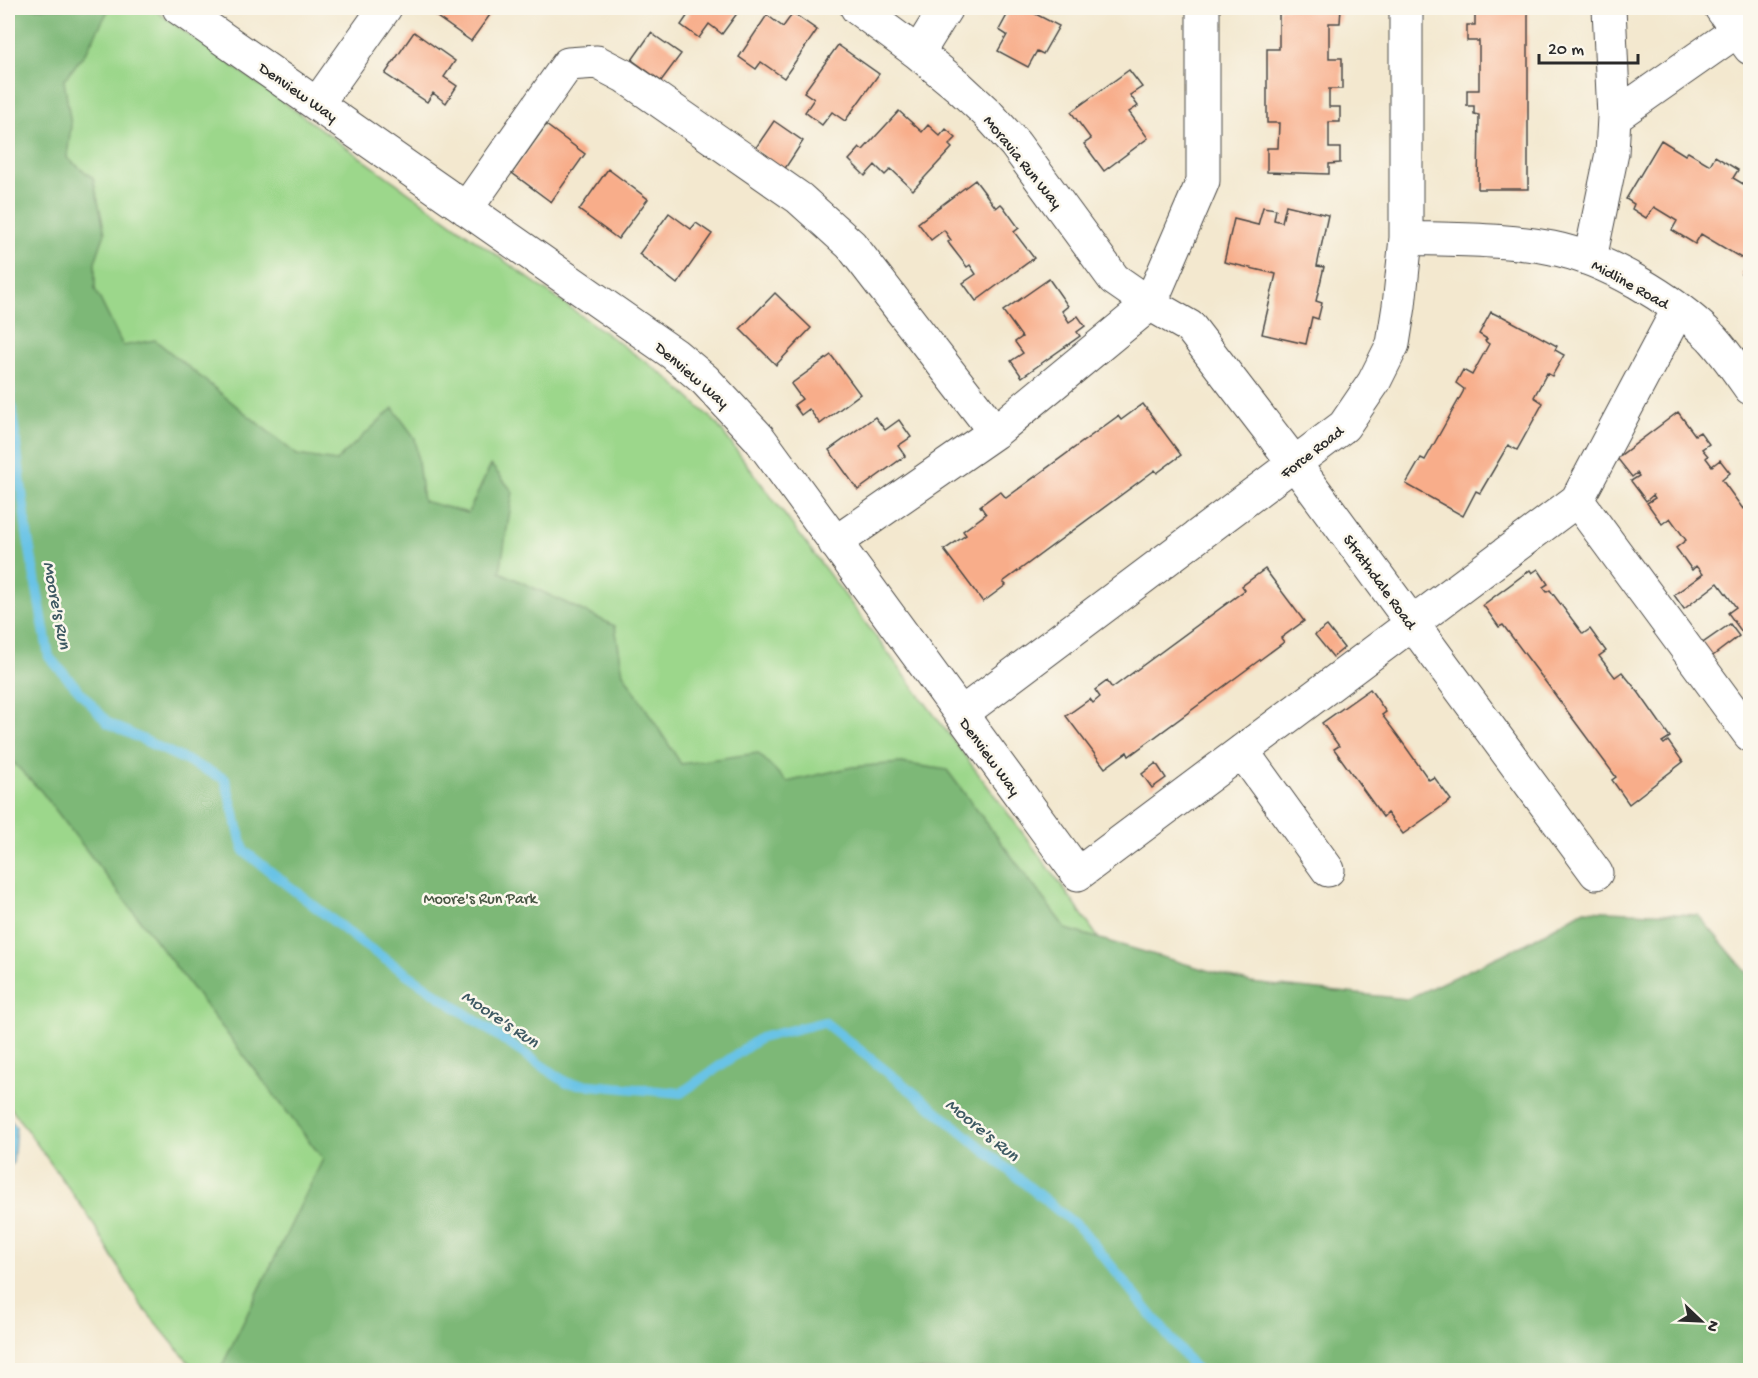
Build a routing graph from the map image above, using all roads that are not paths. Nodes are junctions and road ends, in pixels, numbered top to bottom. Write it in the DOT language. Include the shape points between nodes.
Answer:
graph roads {
  1 [pos="179,8"];
  2 [pos="385,8"];
  3 [pos="857,8"];
  4 [pos="946,8"];
  5 [pos="1203,8"];
  6 [pos="1406,8"];
  7 [pos="1610,8"];
  8 [pos="218,19"];
  9 [pos="1736,28"];
  10 [pos="918,53"];
  11 [pos="317,104"];
  12 [pos="1614,117"];
  13 [pos="466,209"];
  14 [pos="1406,238"];
  15 [pos="1590,259"];
  16 [pos="1150,304"];
  17 [pos="1678,309"];
  18 [pos="1750,388"];
  19 [pos="995,432"];
  20 [pos="1294,464"];
  21 [pos="1577,500"];
  22 [pos="835,543"];
  23 [pos="1413,624"];
  24 [pos="961,714"];
  25 [pos="1750,735"];
  26 [pos="1242,751"];
  27 [pos="1328,870"];
  28 [pos="1596,873"];
  1 -- 8 [label="street, Denview Way"];
  2 -- 11 [label="street"];
  3 -- 10 [label="street, Moravia Run Way"];
  4 -- 10 [label="street"];
  5 -- 16 [label="street" via="1203,181"];
  6 -- 14 [label="street, Force Road"];
  7 -- 12 [label="street"];
  8 -- 11 [label="street, Denview Way"];
  9 -- 12 [label="street"];
  10 -- 16 [label="street, Moravia Run Way" via="987,113 1015,144 1114,279"];
  11 -- 13 [label="street, Denview Way"];
  12 -- 15 [label="street" via="1612,153"];
  13 -- 19 [label="street" via="567,64 597,62 624,76 799,198 851,245"];
  13 -- 22 [label="street, Denview Way" via="674,354 705,380 759,438"];
  14 -- 15 [label="street, Midline Road" via="1507,242 1553,248"];
  14 -- 20 [label="street, Force Road" via="1393,344 1374,382 1344,426"];
  15 -- 17 [label="street, Midline Road"];
  16 -- 19 [label="street"];
  16 -- 20 [label="street, Strathdale Road" via="1190,327"];
  17 -- 18 [label="street, Midline Road" via="1711,337"];
  17 -- 21 [label="street"];
  19 -- 22 [label="street"];
  20 -- 23 [label="street, Strathdale Road"];
  20 -- 24 [label="street, Force Road"];
  21 -- 23 [label="street"];
  21 -- 25 [label="street"];
  22 -- 24 [label="street, Denview Way"];
  23 -- 26 [label="street"];
  23 -- 28 [label="street, Strathdale Road"];
  24 -- 26 [label="street, Denview Way" via="1078,874"];
  26 -- 27 [label="street"];
}
